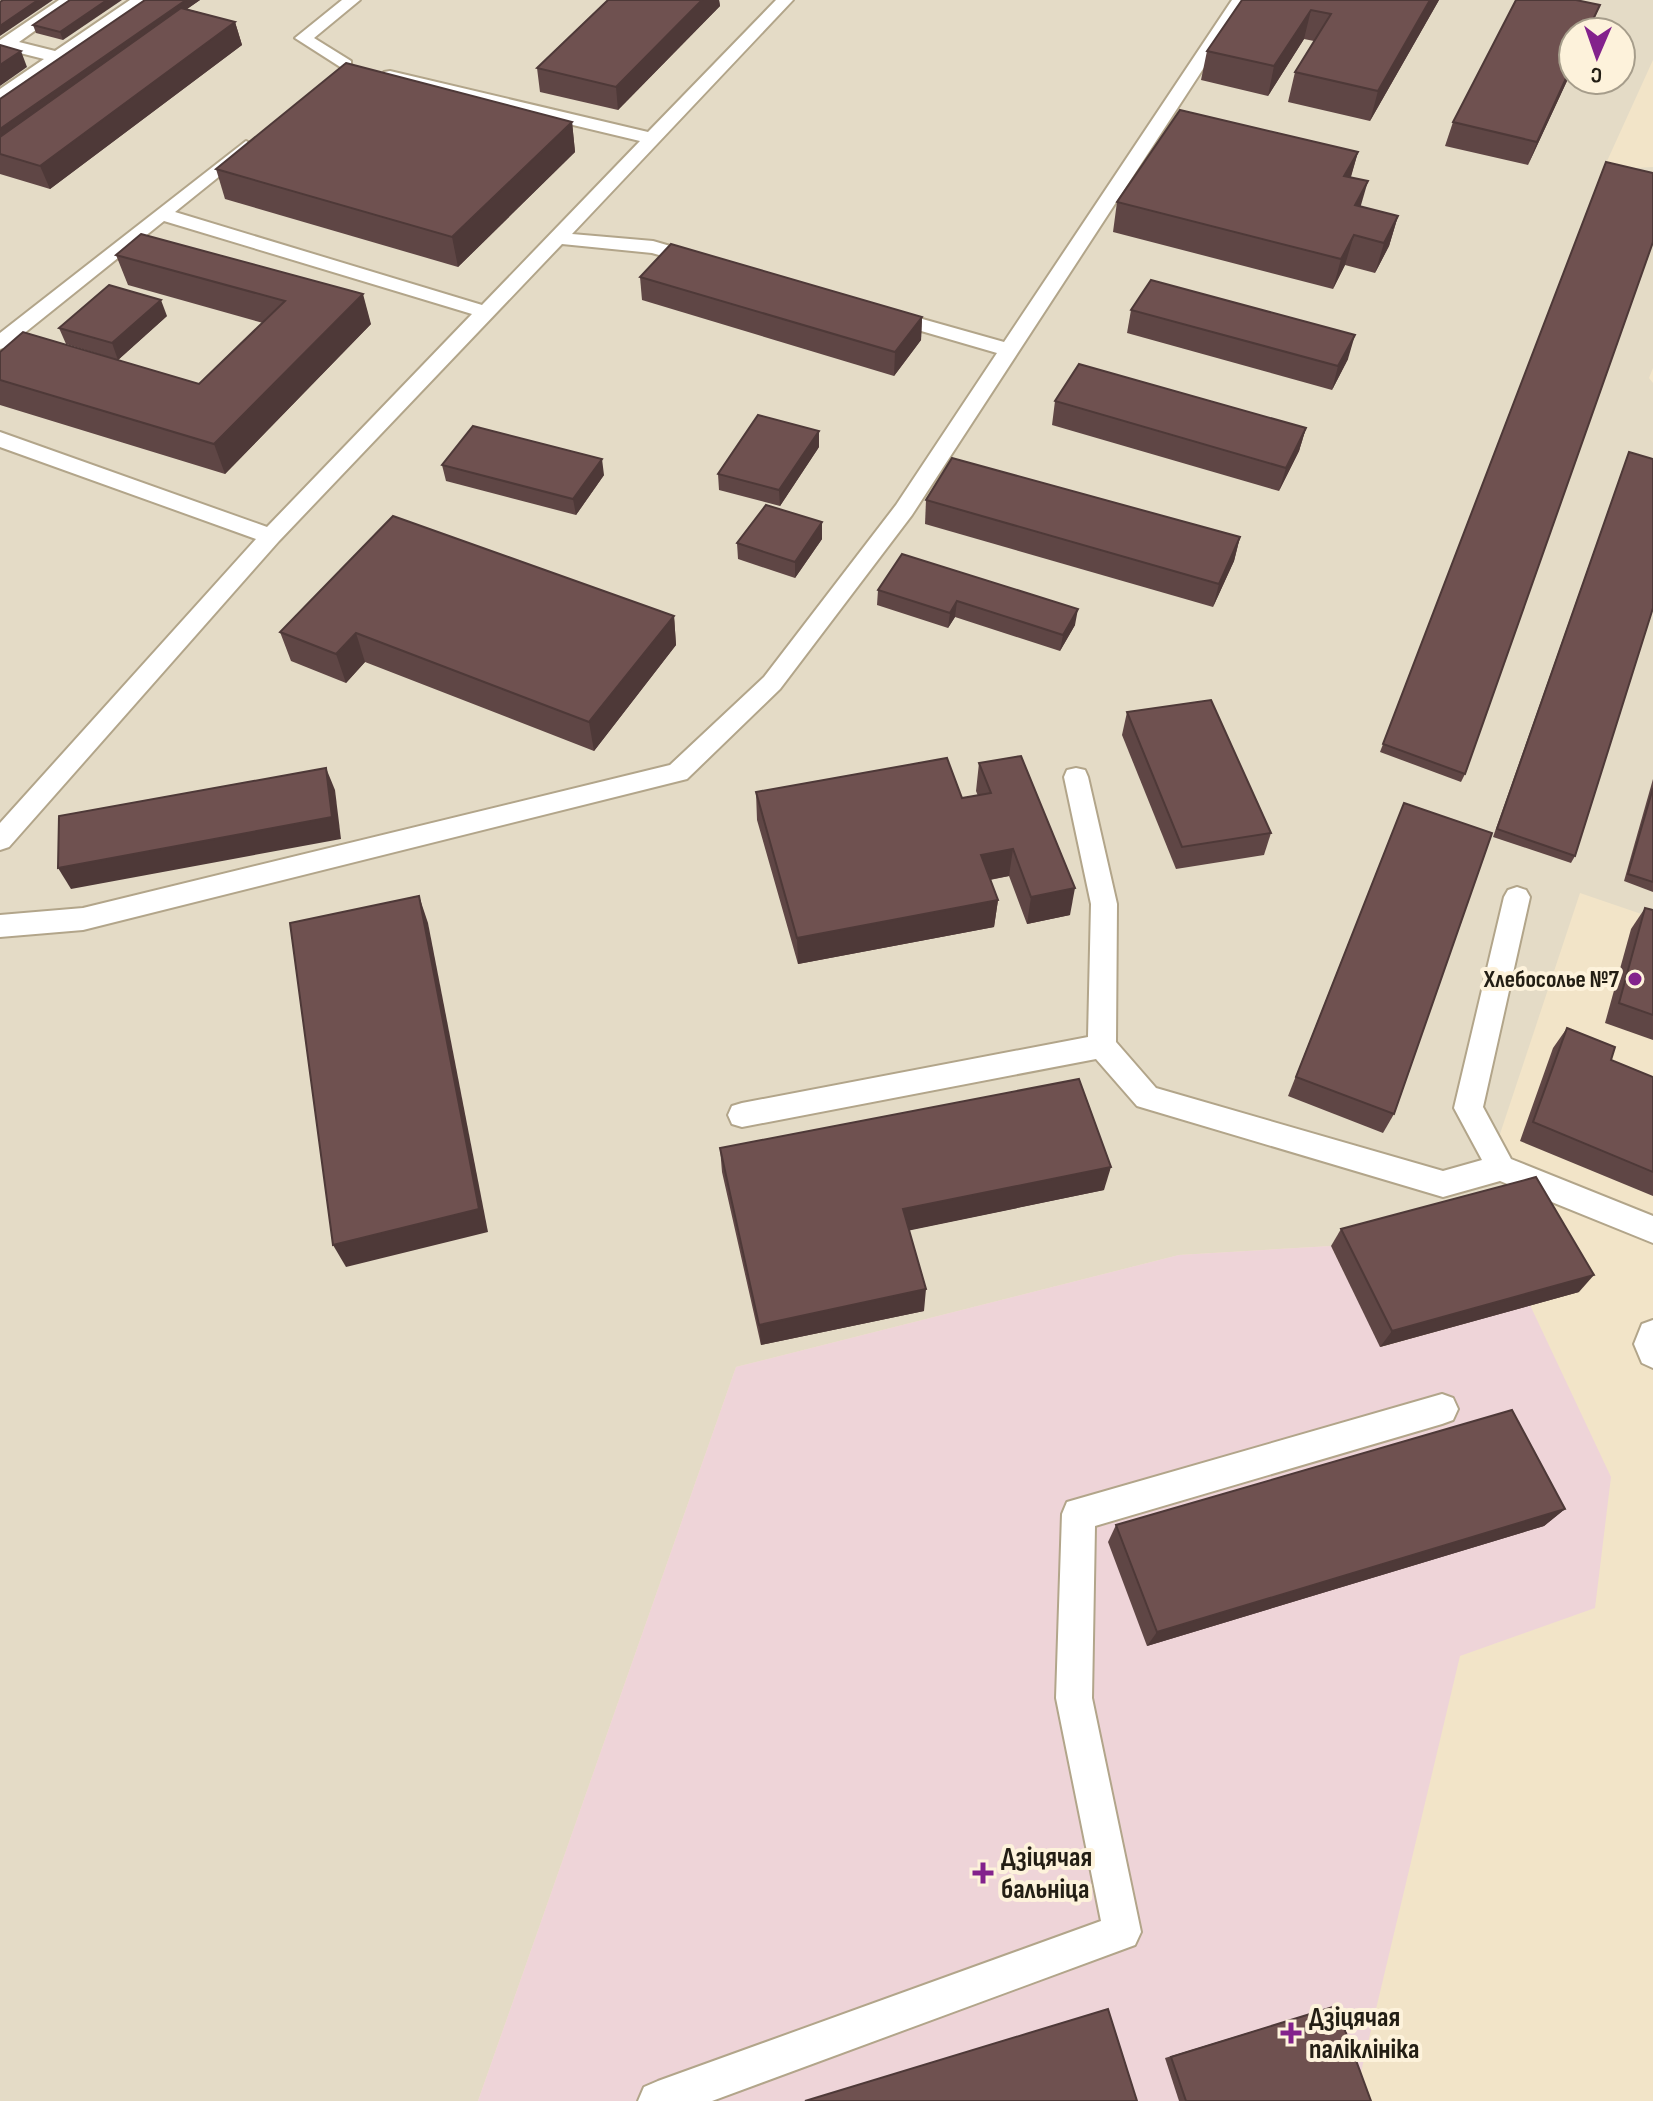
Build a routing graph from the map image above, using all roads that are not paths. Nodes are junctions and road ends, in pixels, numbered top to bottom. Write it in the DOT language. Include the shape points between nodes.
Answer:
graph roads {
  1 [pos="70,0"];
  2 [pos="141,0"];
  3 [pos="352,0"];
  4 [pos="785,0"];
  5 [pos="1240,0"];
  6 [pos="2,46"];
  7 [pos="58,57"];
  8 [pos="0,97"];
  9 [pos="259,135"];
  10 [pos="652,138"];
  11 [pos="161,214"];
  12 [pos="556,238"];
  13 [pos="727,269"];
  14 [pos="861,307"];
  15 [pos="485,312"];
  16 [pos="0,343"];
  17 [pos="1009,350"];
  18 [pos="0,439"];
  19 [pos="271,536"];
  20 [pos="1076,777"];
  21 [pos="0,840"];
  22 [pos="1517,897"];
  23 [pos="0,926"];
  24 [pos="1102,1046"];
  25 [pos="742,1115"];
  26 [pos="1501,1168"];
  27 [pos="1653,1230"];
  28 [pos="1653,1334"];
  29 [pos="1653,1353"];
  30 [pos="1442,1409"];
  31 [pos="658,2101"];
  1 -- 6 [label="lane"];
  2 -- 7 [label="lane"];
  3 -- 10 [label="lane" via="303,38 354,70"];
  4 -- 10 [label="lane"];
  5 -- 17 [label="lane"];
  6 -- 7 [label="lane"];
  7 -- 8 [label="lane"];
  9 -- 11 [label="lane"];
  10 -- 12 [label="lane"];
  11 -- 15 [label="lane"];
  11 -- 16 [label="lane"];
  12 -- 13 [label="lane" via="653,247"];
  12 -- 15 [label="lane"];
  14 -- 17 [label="lane"];
  15 -- 19 [label="lane"];
  17 -- 23 [label="lane" via="904,510 772,683 678,772 83,919"];
  18 -- 19 [label="lane"];
  19 -- 21 [label="lane"];
  20 -- 24 [label="lane" via="1104,904"];
  22 -- 26 [label="lane" via="1468,1108"];
  24 -- 25 [label="lane"];
  24 -- 26 [label="lane" via="1147,1097 1443,1184"];
  26 -- 27 [label="lane"];
  28 -- 29 [label="lane"];
  30 -- 31 [label="lane" via="1079,1514 1074,1698 1122,1932"];
}
